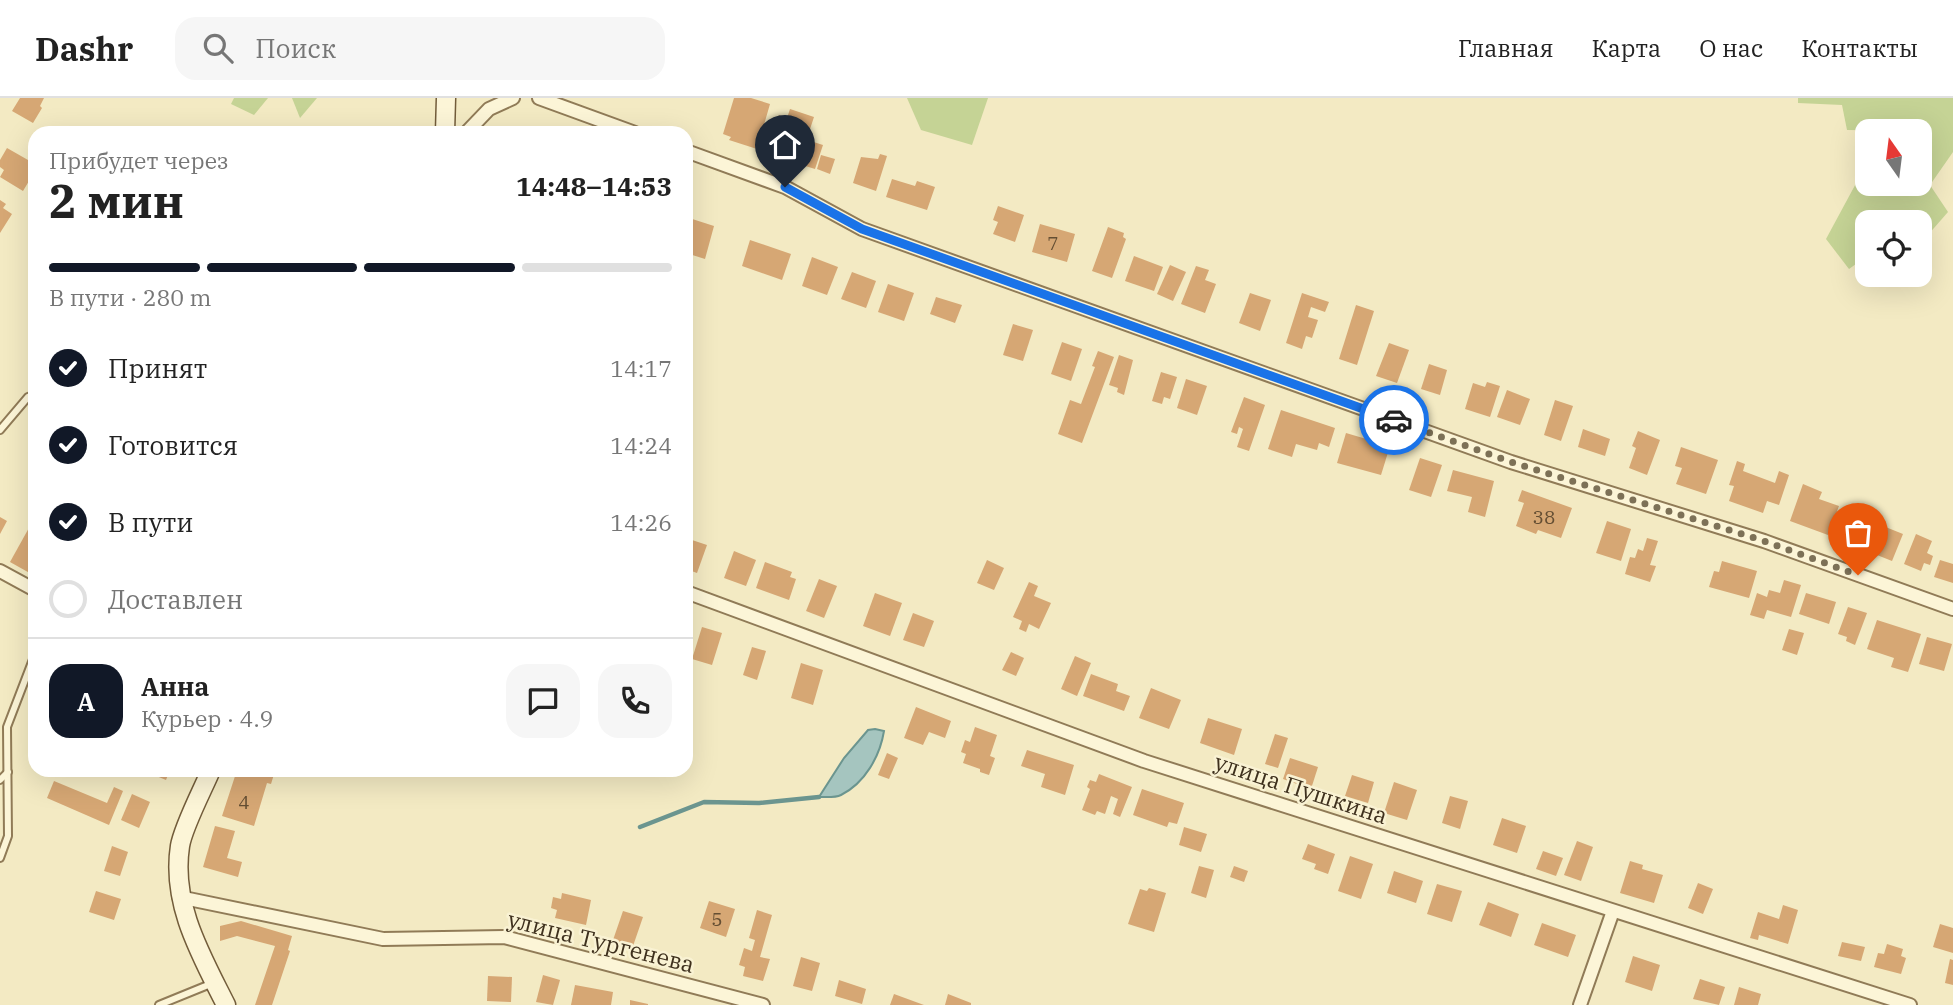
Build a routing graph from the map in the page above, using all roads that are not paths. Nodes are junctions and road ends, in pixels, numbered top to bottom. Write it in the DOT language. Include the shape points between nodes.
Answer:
graph roads {
  1 [pos="446,98"];
  2 [pos="513,98"];
  3 [pos="539,98"];
  4 [pos="445,126"];
  5 [pos="473,126"];
  6 [pos="616,126"];
  7 [pos="693,154"];
  8 [pos="28,397"];
  9 [pos="0,430"];
  10 [pos="0,571"];
  11 [pos="28,586"];
  12 [pos="693,594"];
  13 [pos="1953,609"];
  14 [pos="28,672"];
  15 [pos="8,772"];
  16 [pos="208,777"];
  17 [pos="0,780"];
  18 [pos="0,858"];
  19 [pos="180,897"];
  20 [pos="1614,911"];
  21 [pos="215,982"];
  22 [pos="159,1005"];
  23 [pos="226,1005"];
  24 [pos="763,1005"];
  25 [pos="1580,1005"];
  26 [pos="1910,1005"];
  1 -- 4 [label="street"];
  2 -- 5 [label="street" via="489,109"];
  3 -- 6 [label="street"];
  7 -- 13 [label="street" via="785,187 875,233 1498,457 1764,541"];
  8 -- 9 [label="lane"];
  10 -- 11 [label="street"];
  12 -- 20 [label="street, улица Пушкина" via="1144,761"];
  14 -- 15 [label="lane" via="6,727"];
  15 -- 17 [label="lane"];
  15 -- 18 [label="lane" via="8,836"];
  16 -- 19 [label="street" via="180,844"];
  19 -- 21 [label="street"];
  19 -- 24 [label="street, улица Тургенева" via="383,939 504,937"];
  20 -- 25 [label="street"];
  20 -- 26 [label="street, улица Пушкина"];
  21 -- 22 [label="lane"];
  21 -- 23 [label="street"];
}
